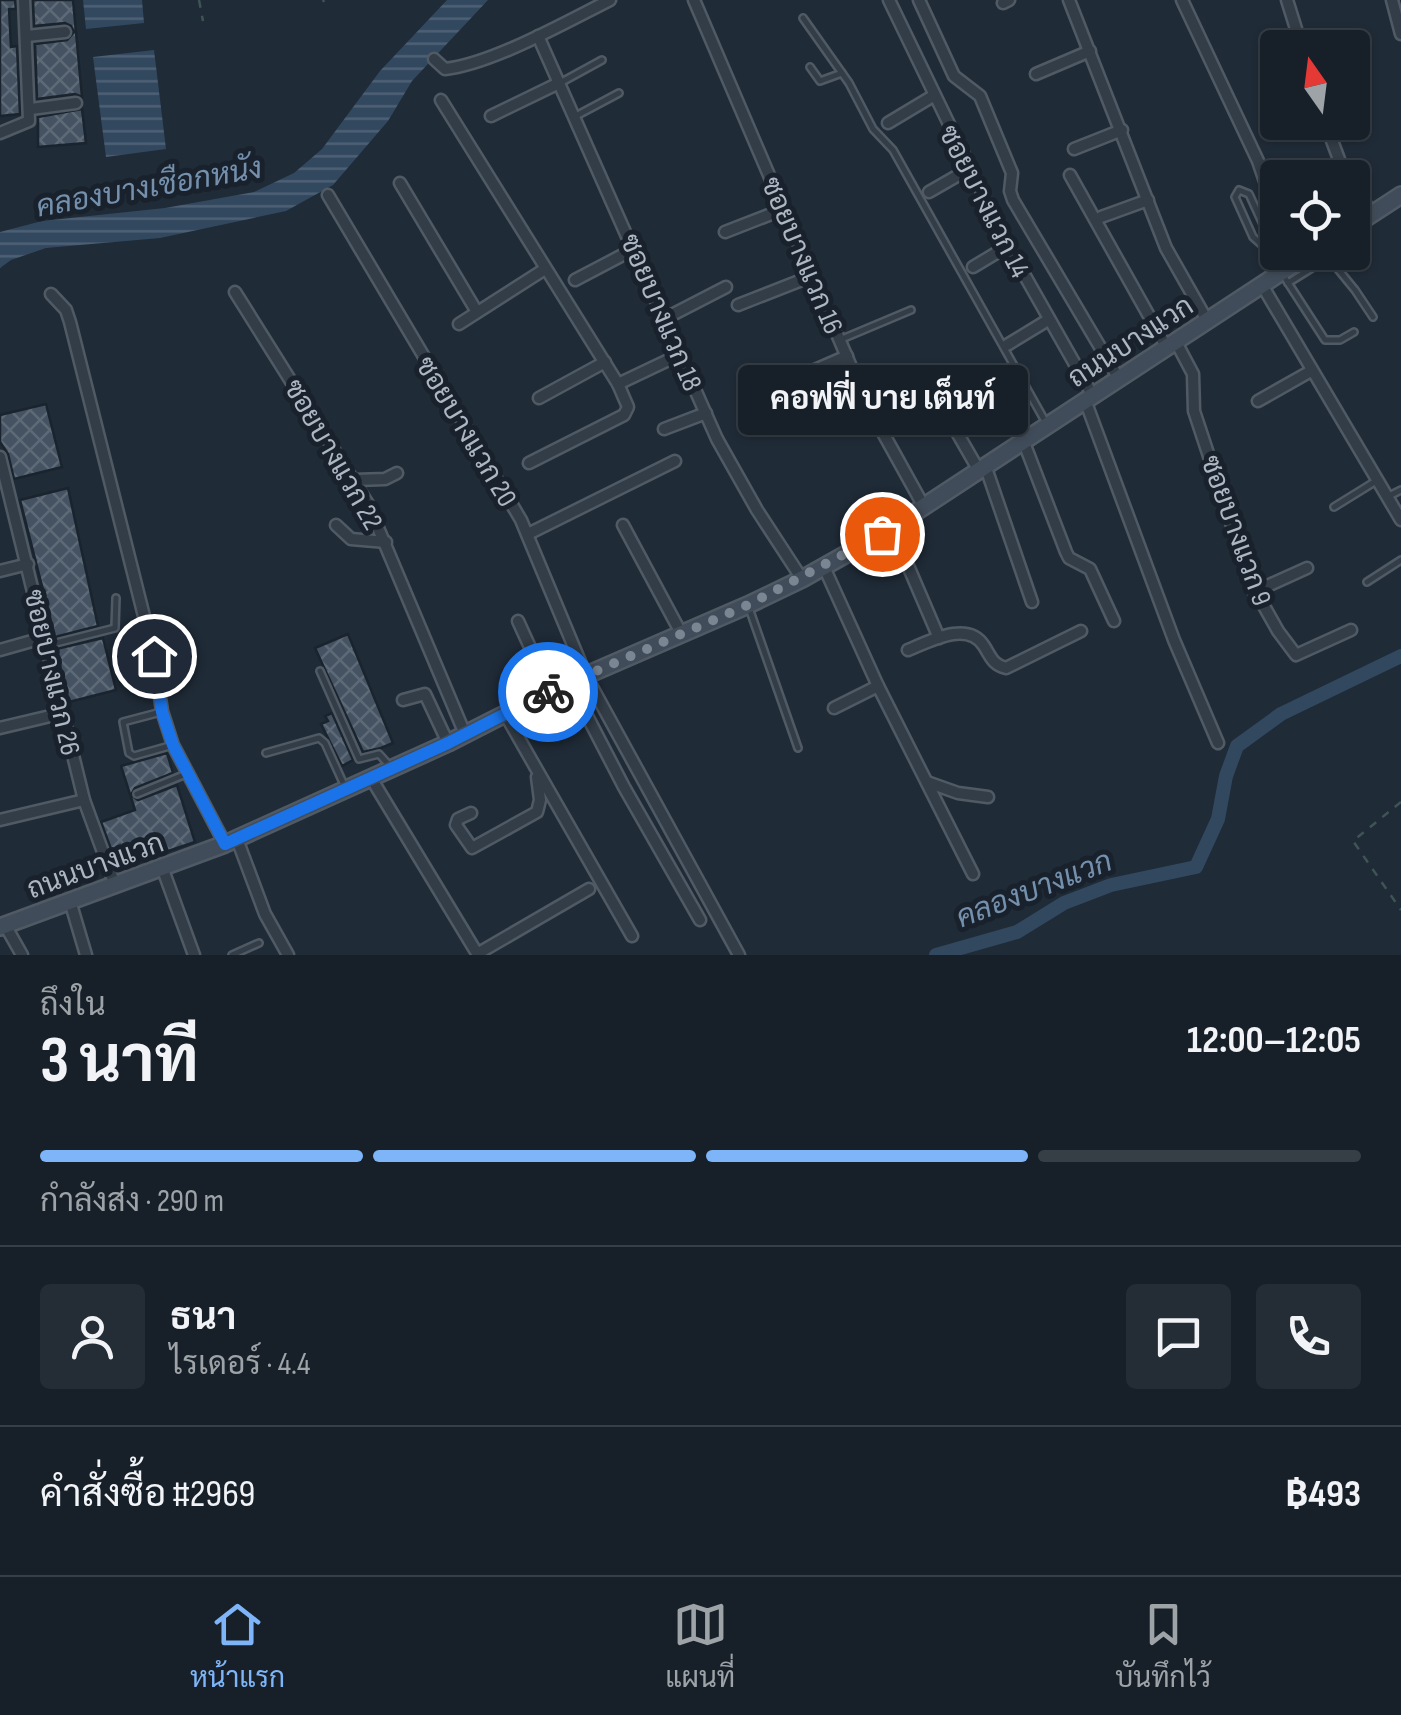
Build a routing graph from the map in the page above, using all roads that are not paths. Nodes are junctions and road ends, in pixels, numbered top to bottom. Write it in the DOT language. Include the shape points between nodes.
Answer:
graph roads {
  1 [pos="24,0"];
  2 [pos="610,0"];
  3 [pos="694,0"];
  4 [pos="889,0"];
  5 [pos="918,0"];
  6 [pos="1069,0"];
  7 [pos="1182,0"];
  8 [pos="1287,0"];
  9 [pos="1392,0"];
  10 [pos="803,18"];
  11 [pos="1296,30"];
  12 [pos="66,32"];
  13 [pos="1401,34"];
  14 [pos="27,36"];
  15 [pos="538,36"];
  16 [pos="1090,51"];
  17 [pos="434,59"];
  18 [pos="602,60"];
  19 [pos="810,67"];
  20 [pos="842,73"];
  21 [pos="1036,74"];
  22 [pos="559,84"];
  23 [pos="619,93"];
  24 [pos="932,96"];
  25 [pos="441,100"];
  26 [pos="76,103"];
  27 [pos="31,109"];
  28 [pos="491,116"];
  29 [pos="574,117"];
  30 [pos="888,123"];
  31 [pos="1122,130"];
  32 [pos="0,133"];
  33 [pos="1074,149"];
  34 [pos="1260,167"];
  35 [pos="969,169"];
  36 [pos="1070,175"];
  37 [pos="400,183"];
  38 [pos="928,192"];
  39 [pos="328,195"];
  40 [pos="1401,195"];
  41 [pos="1148,200"];
  42 [pos="784,210"];
  43 [pos="1370,210"];
  44 [pos="1373,214"];
  45 [pos="1370,216"];
  46 [pos="1101,217"];
  47 [pos="725,232"];
  48 [pos="1275,243"];
  49 [pos="1008,246"];
  50 [pos="634,249"];
  51 [pos="972,267"];
  52 [pos="545,269"];
  53 [pos="1289,270"];
  54 [pos="1299,270"];
  55 [pos="1337,270"];
  56 [pos="812,276"];
  57 [pos="1285,278"];
  58 [pos="575,280"];
  59 [pos="1262,284"];
  60 [pos="726,287"];
  61 [pos="235,292"];
  62 [pos="52,294"];
  63 [pos="738,305"];
  64 [pos="911,310"];
  65 [pos="477,312"];
  66 [pos="1373,317"];
  67 [pos="664,319"];
  68 [pos="1048,320"];
  69 [pos="1208,322"];
  70 [pos="459,324"];
  71 [pos="1354,332"];
  72 [pos="839,340"];
  73 [pos="1008,345"];
  74 [pos="1171,345"];
  75 [pos="679,355"];
  76 [pos="846,356"];
  77 [pos="605,362"];
  78 [pos="1311,370"];
  79 [pos="1119,379"];
  80 [pos="618,384"];
  81 [pos="764,392"];
  82 [pos="539,398"];
  83 [pos="1089,398"];
  84 [pos="1258,400"];
  85 [pos="867,404"];
  86 [pos="706,413"];
  87 [pos="833,419"];
  88 [pos="1047,424"];
  89 [pos="664,428"];
  90 [pos="955,429"];
  91 [pos="1023,440"];
  92 [pos="0,456"];
  93 [pos="675,461"];
  94 [pos="530,464"];
  95 [pos="982,467"];
  96 [pos="398,472"];
  97 [pos="354,480"];
  98 [pos="1376,481"];
  99 [pos="4,490"];
  100 [pos="1401,490"];
  101 [pos="1386,498"];
  102 [pos="923,505"];
  103 [pos="1334,506"];
  104 [pos="1401,520"];
  105 [pos="623,525"];
  106 [pos="336,526"];
  107 [pos="891,526"];
  108 [pos="528,534"];
  109 [pos="386,542"];
  110 [pos="1401,560"];
  111 [pos="28,564"];
  112 [pos="824,567"];
  113 [pos="1307,568"];
  114 [pos="0,571"];
  115 [pos="802,578"];
  116 [pos="1367,582"];
  117 [pos="1254,592"];
  118 [pos="116,598"];
  119 [pos="1032,602"];
  120 [pos="748,605"];
  121 [pos="518,621"];
  122 [pos="1114,621"];
  123 [pos="1351,630"];
  124 [pos="1081,631"];
  125 [pos="681,633"];
  126 [pos="940,638"];
  127 [pos="47,641"];
  128 [pos="0,650"];
  129 [pos="908,650"];
  130 [pos="320,671"];
  131 [pos="578,680"];
  132 [pos="878,686"];
  133 [pos="550,691"];
  134 [pos="403,700"];
  135 [pos="834,708"];
  136 [pos="162,712"];
  137 [pos="63,713"];
  138 [pos="506,714"];
  139 [pos="0,728"];
  140 [pos="465,734"];
  141 [pos="448,743"];
  142 [pos="1218,744"];
  143 [pos="173,745"];
  144 [pos="798,748"];
  145 [pos="266,753"];
  146 [pos="534,766"];
  147 [pos="391,768"];
  148 [pos="186,774"];
  149 [pos="371,778"];
  150 [pos="926,781"];
  151 [pos="347,790"];
  152 [pos="137,794"];
  153 [pos="988,796"];
  154 [pos="84,800"];
  155 [pos="471,813"];
  156 [pos="0,820"];
  157 [pos="231,841"];
  158 [pos="162,866"];
  159 [pos="973,874"];
  160 [pos="115,885"];
  161 [pos="589,889"];
  162 [pos="70,901"];
  163 [pos="700,920"];
  164 [pos="3,926"];
  165 [pos="632,936"];
  166 [pos="259,943"];
  167 [pos="22,955"];
  168 [pos="86,955"];
  169 [pos="194,955"];
  170 [pos="232,955"];
  171 [pos="288,955"];
  172 [pos="477,955"];
  173 [pos="740,955"];
  1 -- 14 [label="street"];
  2 -- 15 [label="street"];
  3 -- 42 [label="street, ซอยบางแวก 16"];
  4 -- 24 [label="street, ซอยบางแวก 14"];
  5 -- 79 [label="street" via="954,76 980,96 1012,173 1013,200"];
  6 -- 16 [label="street"];
  7 -- 34 [label="street"];
  8 -- 11 [label="street"];
  9 -- 13 [label="street"];
  10 -- 20 [label="lane"];
  12 -- 14 [label="street"];
  14 -- 27 [label="street"];
  15 -- 17 [label="street" via="451,69"];
  15 -- 22 [label="street, ซอยบางแวก 18"];
  16 -- 21 [label="street"];
  16 -- 31 [label="street"];
  18 -- 22 [label="lane"];
  19 -- 20 [label="lane" via="820,81"];
  20 -- 88 [label="lane" via="873,129 893,150"];
  22 -- 28 [label="street"];
  22 -- 29 [label="street, ซอยบางแวก 18"];
  23 -- 29 [label="lane"];
  24 -- 30 [label="street"];
  24 -- 35 [label="street, ซอยบางแวก 14"];
  25 -- 52 [label="street"];
  26 -- 27 [label="street"];
  27 -- 32 [label="street" via="30,122"];
  29 -- 50 [label="street, ซอยบางแวก 18"];
  31 -- 33 [label="street"];
  31 -- 41 [label="street"];
  35 -- 38 [label="street"];
  35 -- 49 [label="street, ซอยบางแวก 14"];
  36 -- 74 [label="street, ซอยบางแวก 9"];
  37 -- 65 [label="street"];
  39 -- 108 [label="street, ซอยบางแวก 20"];
  40 -- 44 [label="main road"];
  41 -- 46 [label="street"];
  41 -- 69 [label="street" via="1166,248"];
  42 -- 47 [label="street"];
  42 -- 56 [label="street, ซอยบางแวก 16"];
  43 -- 44 [label="street"];
  44 -- 45 [label="main road"];
  48 -- 48 [label="lane" via="1249,194 1239,190 1235,196 1253,237 1263,246"];
  49 -- 51 [label="street"];
  49 -- 68 [label="street, ซอยบางแวก 14"];
  50 -- 58 [label="street"];
  50 -- 67 [label="street, ซอยบางแวก 18"];
  52 -- 65 [label="street"];
  52 -- 77 [label="street"];
  53 -- 57 [label="main road, ถนนบางแวก"];
  54 -- 57 [label="lane"];
  55 -- 66 [label="lane"];
  56 -- 63 [label="street"];
  56 -- 72 [label="street, ซอยบางแวก 16"];
  57 -- 59 [label="main road, ถนนบางแวก"];
  57 -- 71 [label="lane" via="1325,340"];
  59 -- 69 [label="main road, ถนนบางแวก"];
  59 -- 78 [label="street"];
  60 -- 67 [label="street"];
  61 -- 97 [label="street, ซอยบางแวก 22"];
  62 -- 136 [label="street" via="70,322 154,656"];
  64 -- 72 [label="lane"];
  65 -- 70 [label="street"];
  67 -- 75 [label="street, ซอยบางแวก 18"];
  68 -- 73 [label="street"];
  68 -- 83 [label="street, ซอยบางแวก 14"];
  69 -- 74 [label="main road, ถนนบางแวก"];
  72 -- 76 [label="street, ซอยบางแวก 16"];
  74 -- 79 [label="main road, ถนนบางแวก"];
  74 -- 117 [label="street, ซอยบางแวก 9" via="1193,374 1194,411"];
  75 -- 80 [label="street"];
  75 -- 86 [label="street, ซอยบางแวก 18"];
  76 -- 81 [label="street"];
  76 -- 85 [label="street, ซอยบางแวก 16"];
  77 -- 80 [label="street"];
  77 -- 82 [label="street"];
  78 -- 84 [label="street"];
  78 -- 98 [label="street"];
  79 -- 83 [label="main road, ถนนบางแวก"];
  80 -- 94 [label="street" via="628,407 624,415"];
  83 -- 88 [label="main road, ถนนบางแวก"];
  83 -- 142 [label="street, ซอยบางแวก 14"];
  85 -- 87 [label="street"];
  85 -- 102 [label="street, ซอยบางแวก 16"];
  86 -- 89 [label="street"];
  86 -- 115 [label="street, ซอยบางแวก 18" via="756,510"];
  88 -- 91 [label="main road, ถนนบางแวก"];
  90 -- 95 [label="street"];
  91 -- 95 [label="main road, ถนนบางแวก"];
  91 -- 122 [label="street" via="1069,558 1090,569"];
  92 -- 99 [label="street, ซอยบางแวก 26"];
  93 -- 108 [label="street"];
  95 -- 102 [label="main road, ถนนบางแวก"];
  95 -- 119 [label="street"];
  96 -- 97 [label="street"];
  97 -- 109 [label="street, ซอยบางแวก 22"];
  98 -- 101 [label="street"];
  98 -- 103 [label="lane"];
  99 -- 111 [label="street, ซอยบางแวก 26"];
  100 -- 101 [label="lane"];
  101 -- 104 [label="street"];
  102 -- 107 [label="main road, ถนนบางแวก"];
  105 -- 125 [label="street"];
  106 -- 109 [label="street" via="351,539"];
  107 -- 112 [label="main road, ถนนบางแวก"];
  107 -- 126 [label="street"];
  108 -- 131 [label="street, ซอยบางแวก 20"];
  109 -- 140 [label="street, ซอยบางแวก 22"];
  110 -- 116 [label="lane"];
  111 -- 114 [label="street"];
  111 -- 127 [label="street, ซอยบางแวก 26"];
  112 -- 115 [label="main road, ถนนบางแวก"];
  112 -- 132 [label="street"];
  113 -- 117 [label="street"];
  115 -- 120 [label="main road, ถนนบางแวก"];
  117 -- 123 [label="street, ซอยบางแวก 9" via="1296,655"];
  118 -- 127 [label="lane" via="115,628"];
  120 -- 125 [label="main road, ถนนบางแวก"];
  120 -- 144 [label="lane"];
  121 -- 133 [label="street"];
  124 -- 126 [label="street" via="1006,668 971,634"];
  125 -- 131 [label="main road, ถนนบางแวก"];
  126 -- 129 [label="street"];
  127 -- 128 [label="street"];
  127 -- 137 [label="street, ซอยบางแวก 26"];
  130 -- 147 [label="lane" via="359,759 380,754"];
  131 -- 133 [label="main road, ถนนบางแวก"];
  131 -- 163 [label="street" via="624,787"];
  131 -- 173 [label="street"];
  132 -- 135 [label="street"];
  132 -- 150 [label="street"];
  133 -- 138 [label="main road, ถนนบางแวก"];
  134 -- 141 [label="street" via="426,694"];
  136 -- 143 [label="street"];
  136 -- 143 [label="lane" via="126,720 129,753"];
  137 -- 139 [label="street"];
  137 -- 154 [label="street, ซอยบางแวก 26"];
  138 -- 140 [label="main road, ถนนบางแวก"];
  138 -- 146 [label="street"];
  140 -- 141 [label="main road, ถนนบางแวก"];
  141 -- 147 [label="main road, ถนนบางแวก"];
  143 -- 148 [label="street"];
  145 -- 151 [label="lane" via="319,738"];
  146 -- 155 [label="street" via="540,800 532,817 472,848 456,824"];
  146 -- 165 [label="street"];
  147 -- 149 [label="main road, ถนนบางแวก"];
  148 -- 152 [label="lane"];
  148 -- 157 [label="street"];
  149 -- 151 [label="main road, ถนนบางแวก"];
  149 -- 172 [label="street"];
  150 -- 153 [label="street"];
  150 -- 159 [label="street"];
  151 -- 157 [label="main road, ถนนบางแวก"];
  154 -- 156 [label="street"];
  154 -- 160 [label="street, ซอยบางแวก 26"];
  157 -- 158 [label="main road, ถนนบางแวก"];
  157 -- 171 [label="street"];
  158 -- 160 [label="main road, ถนนบางแวก"];
  158 -- 169 [label="street"];
  160 -- 162 [label="main road, ถนนบางแวก"];
  161 -- 172 [label="street"];
  162 -- 164 [label="main road, ถนนบางแวก"];
  162 -- 168 [label="street"];
  164 -- 167 [label="street"];
  166 -- 170 [label="lane"];
}
